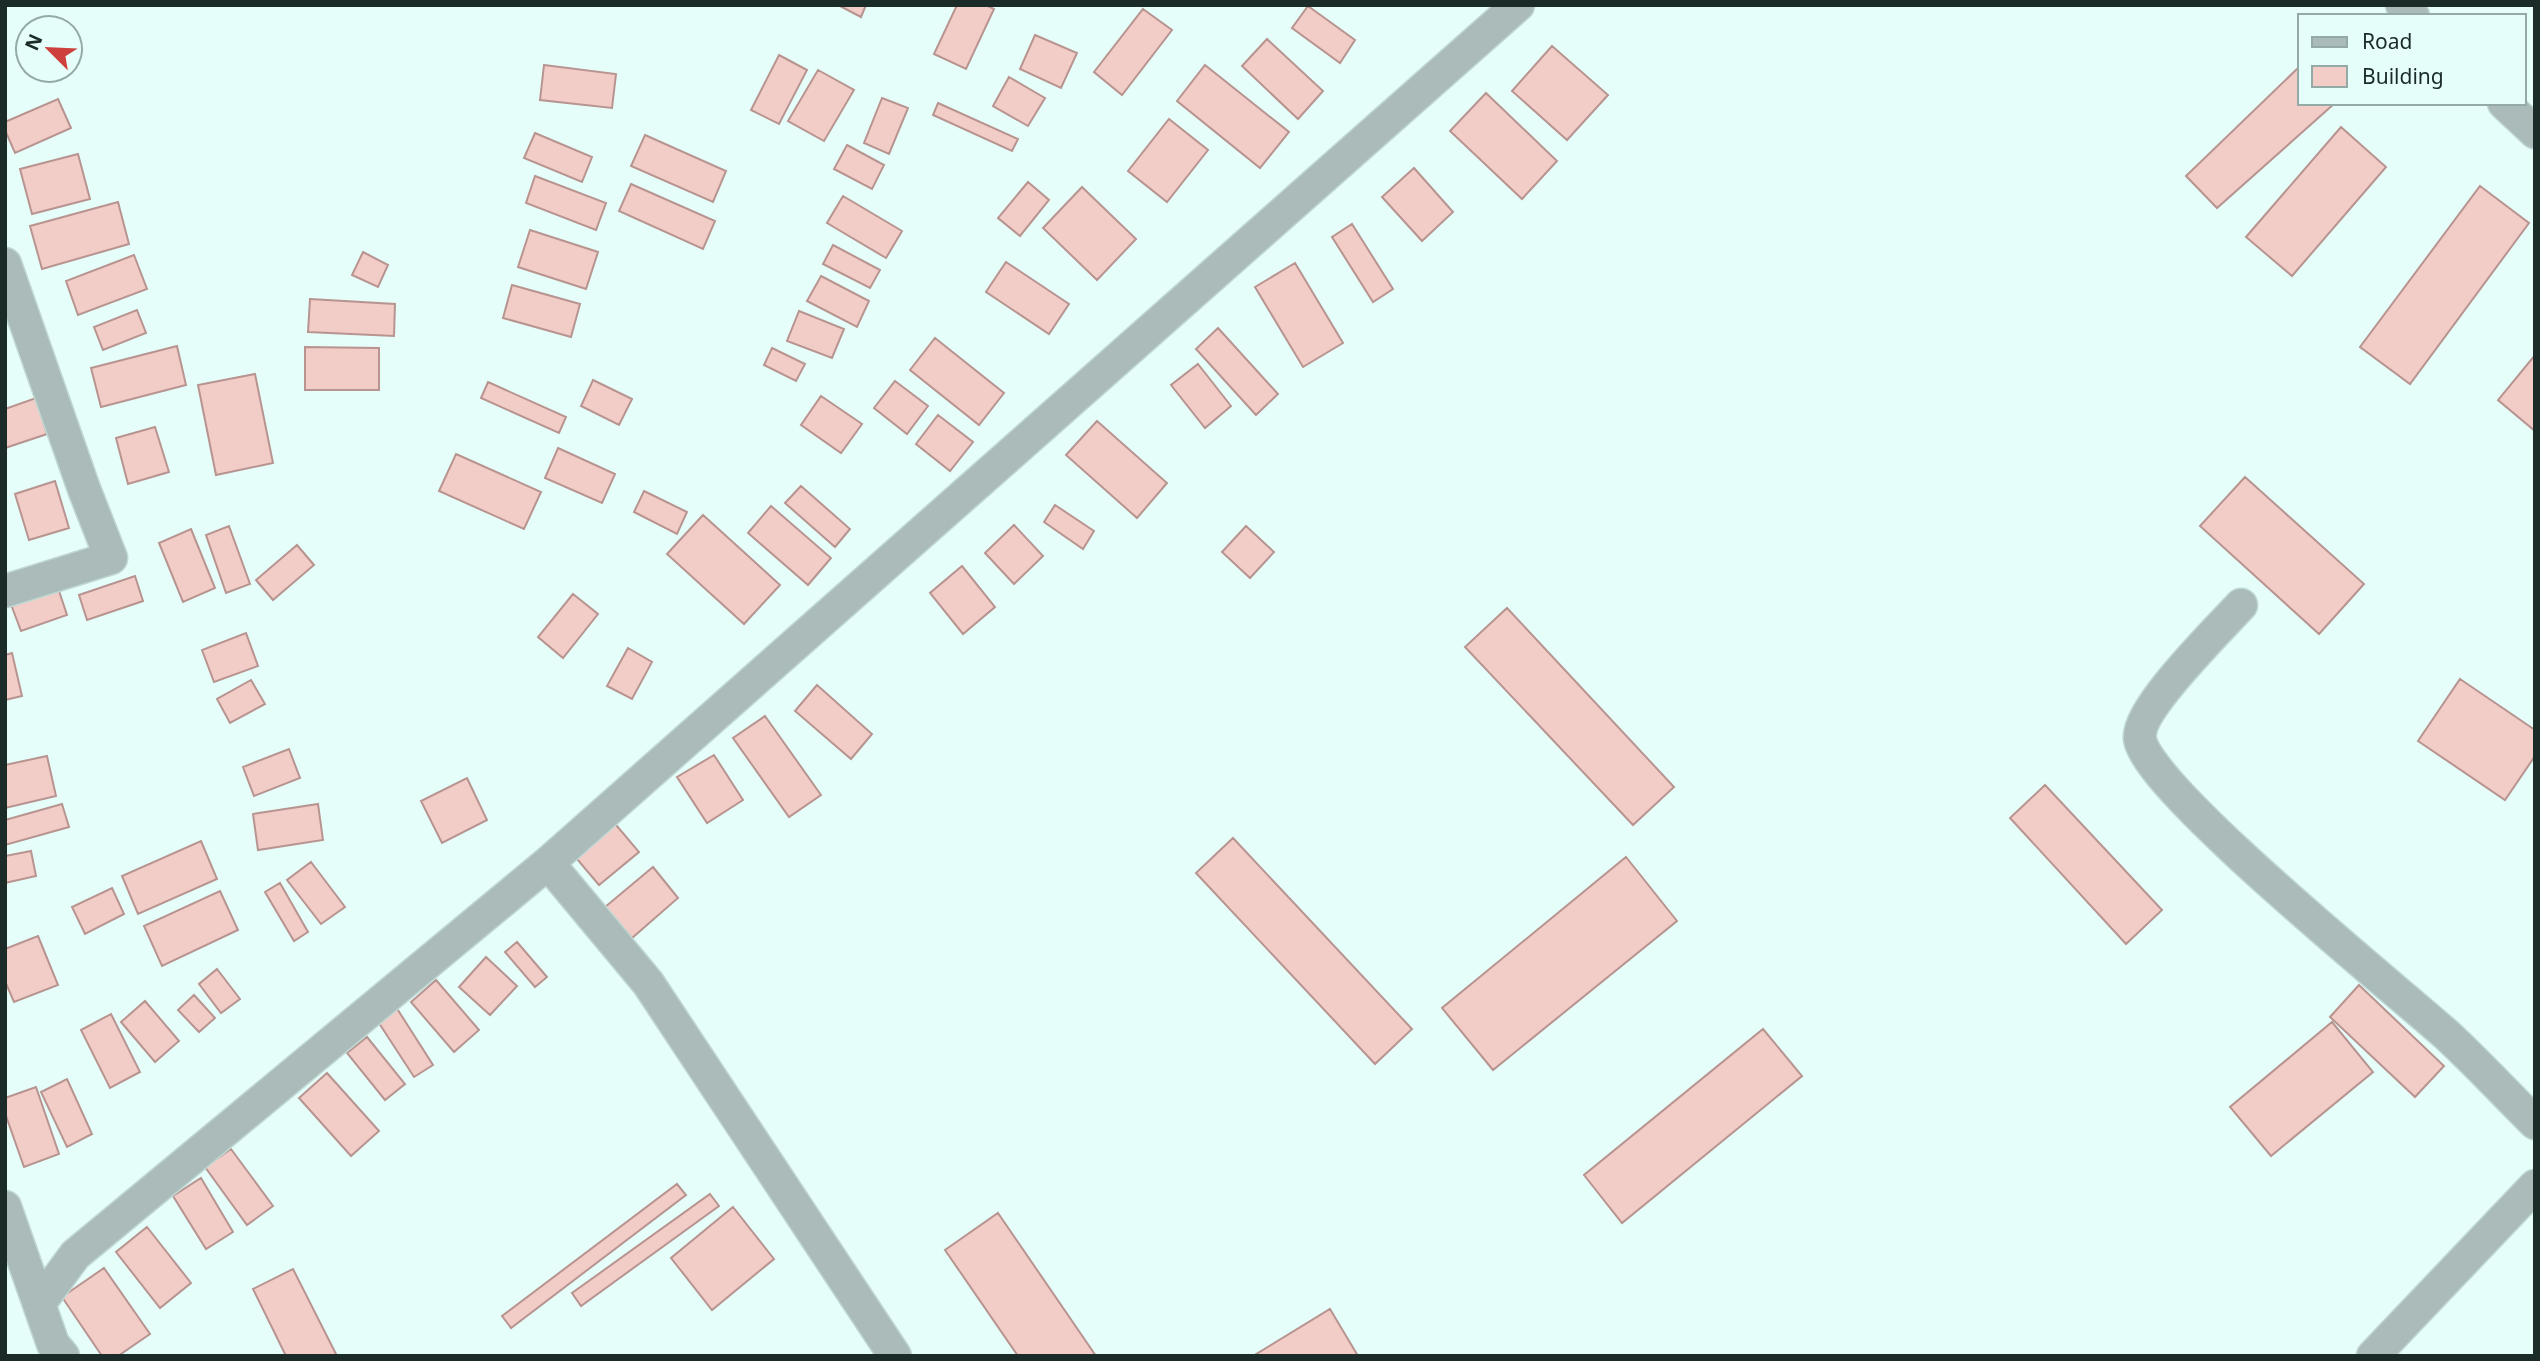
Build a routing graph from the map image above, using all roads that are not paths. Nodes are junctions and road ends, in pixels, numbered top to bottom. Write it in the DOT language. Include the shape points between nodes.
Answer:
graph roads {
  1 [pos="1518,5"];
  2 [pos="2506,105"];
  3 [pos="2535,132"];
  4 [pos="5,264"];
  5 [pos="5,591"];
  6 [pos="2241,605"];
  7 [pos="548,863"];
  8 [pos="2535,1123"];
  9 [pos="2535,1186"];
  10 [pos="5,1207"];
  11 [pos="39,1304"];
  12 [pos="63,1356"];
  13 [pos="895,1356"];
  14 [pos="2374,1356"];
  1 -- 7 [label="street"];
  2 -- 3 [label="street"];
  4 -- 5 [label="street" via="111,558"];
  6 -- 8 [label="street" via="2183,668 2144,720 2139,737 2144,754 2213,829 2450,1038"];
  7 -- 11 [label="street" via="75,1255"];
  7 -- 13 [label="street" via="649,983"];
  9 -- 14 [label="street"];
  10 -- 11 [label="street"];
  11 -- 12 [label="street" via="52,1343"];
}
